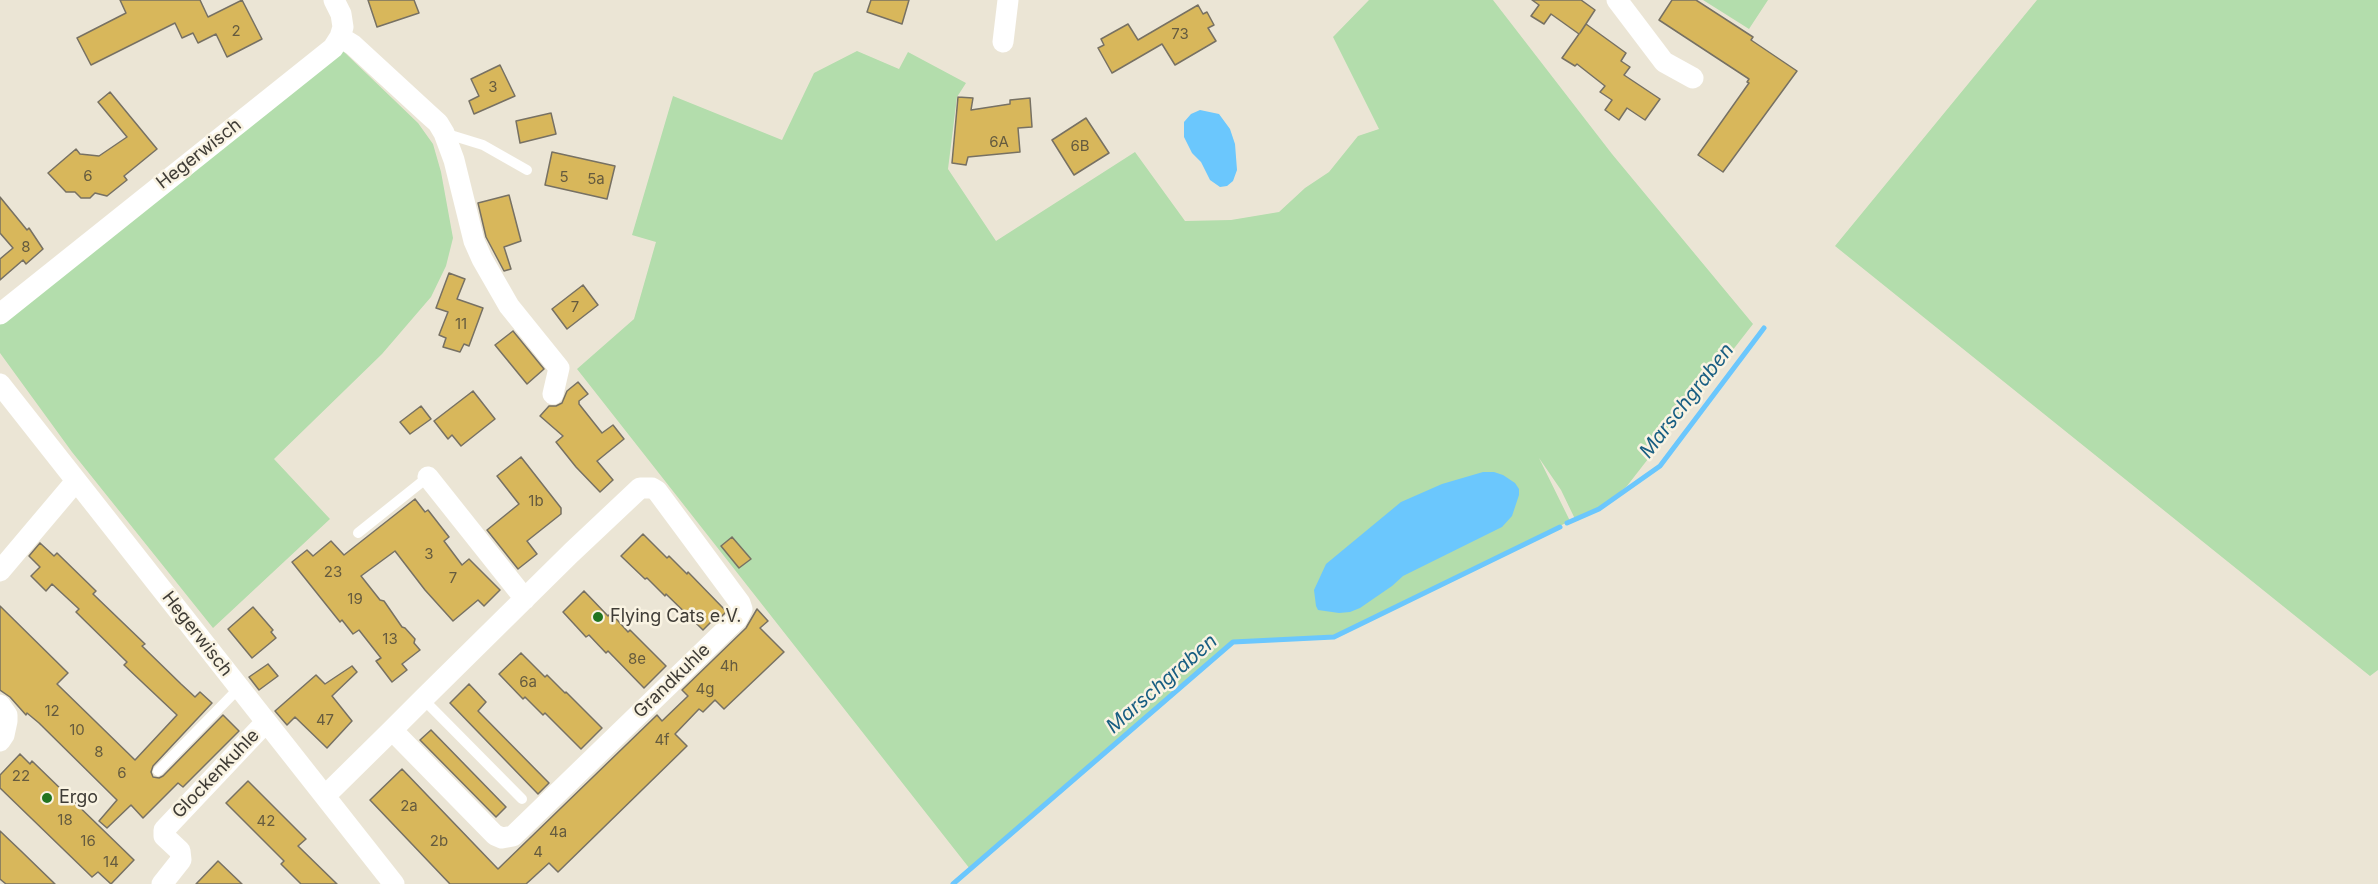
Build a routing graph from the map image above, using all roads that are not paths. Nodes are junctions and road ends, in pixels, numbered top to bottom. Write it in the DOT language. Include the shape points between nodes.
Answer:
graph roads {
  1 [pos="334,0"];
  2 [pos="1008,0"];
  3 [pos="1617,0"];
  4 [pos="340,37"];
  5 [pos="1004,42"];
  6 [pos="1692,78"];
  7 [pos="444,133"];
  8 [pos="526,170"];
  9 [pos="0,314"];
  10 [pos="0,384"];
  11 [pos="553,394"];
  12 [pos="428,477"];
  13 [pos="76,481"];
  14 [pos="358,533"];
  15 [pos="0,570"];
  16 [pos="525,598"];
  17 [pos="239,688"];
  18 [pos="423,699"];
  19 [pos="0,705"];
  20 [pos="266,722"];
  21 [pos="392,730"];
  22 [pos="0,741"];
  23 [pos="158,771"];
  24 [pos="325,796"];
  25 [pos="522,800"];
  26 [pos="388,882"];
  27 [pos="162,884"];
  1 -- 4 [label="street" via="341,14"];
  2 -- 5 [label="street"];
  3 -- 6 [label="street" via="1664,62"];
  4 -- 7 [label="street" via="438,123"];
  4 -- 9 [label="street, Hegerwisch" via="333,48"];
  7 -- 8 [label="lane" via="483,145"];
  7 -- 11 [label="street" via="482,258 509,306 559,368"];
  10 -- 13 [label="street, Hegerwisch"];
  12 -- 14 [label="lane"];
  12 -- 16 [label="street"];
  13 -- 15 [label="street"];
  13 -- 17 [label="street, Hegerwisch"];
  16 -- 18 [label="street, Grandkuhle"];
  16 -- 21 [label="street, Grandkuhle" via="634,492 646,487 662,497 742,609 513,836 495,835"];
  17 -- 20 [label="street, Hegerwisch"];
  17 -- 23 [label="lane"];
  18 -- 21 [label="street, Grandkuhle"];
  18 -- 25 [label="lane"];
  19 -- 22 [label="street" via="7,721"];
  20 -- 24 [label="street, Hegerwisch"];
  20 -- 27 [label="street, Glockenkuhle" via="164,830 164,836 180,851 181,860"];
  21 -- 24 [label="street, Grandkuhle"];
  24 -- 26 [label="street, Hegerwisch"];
}
